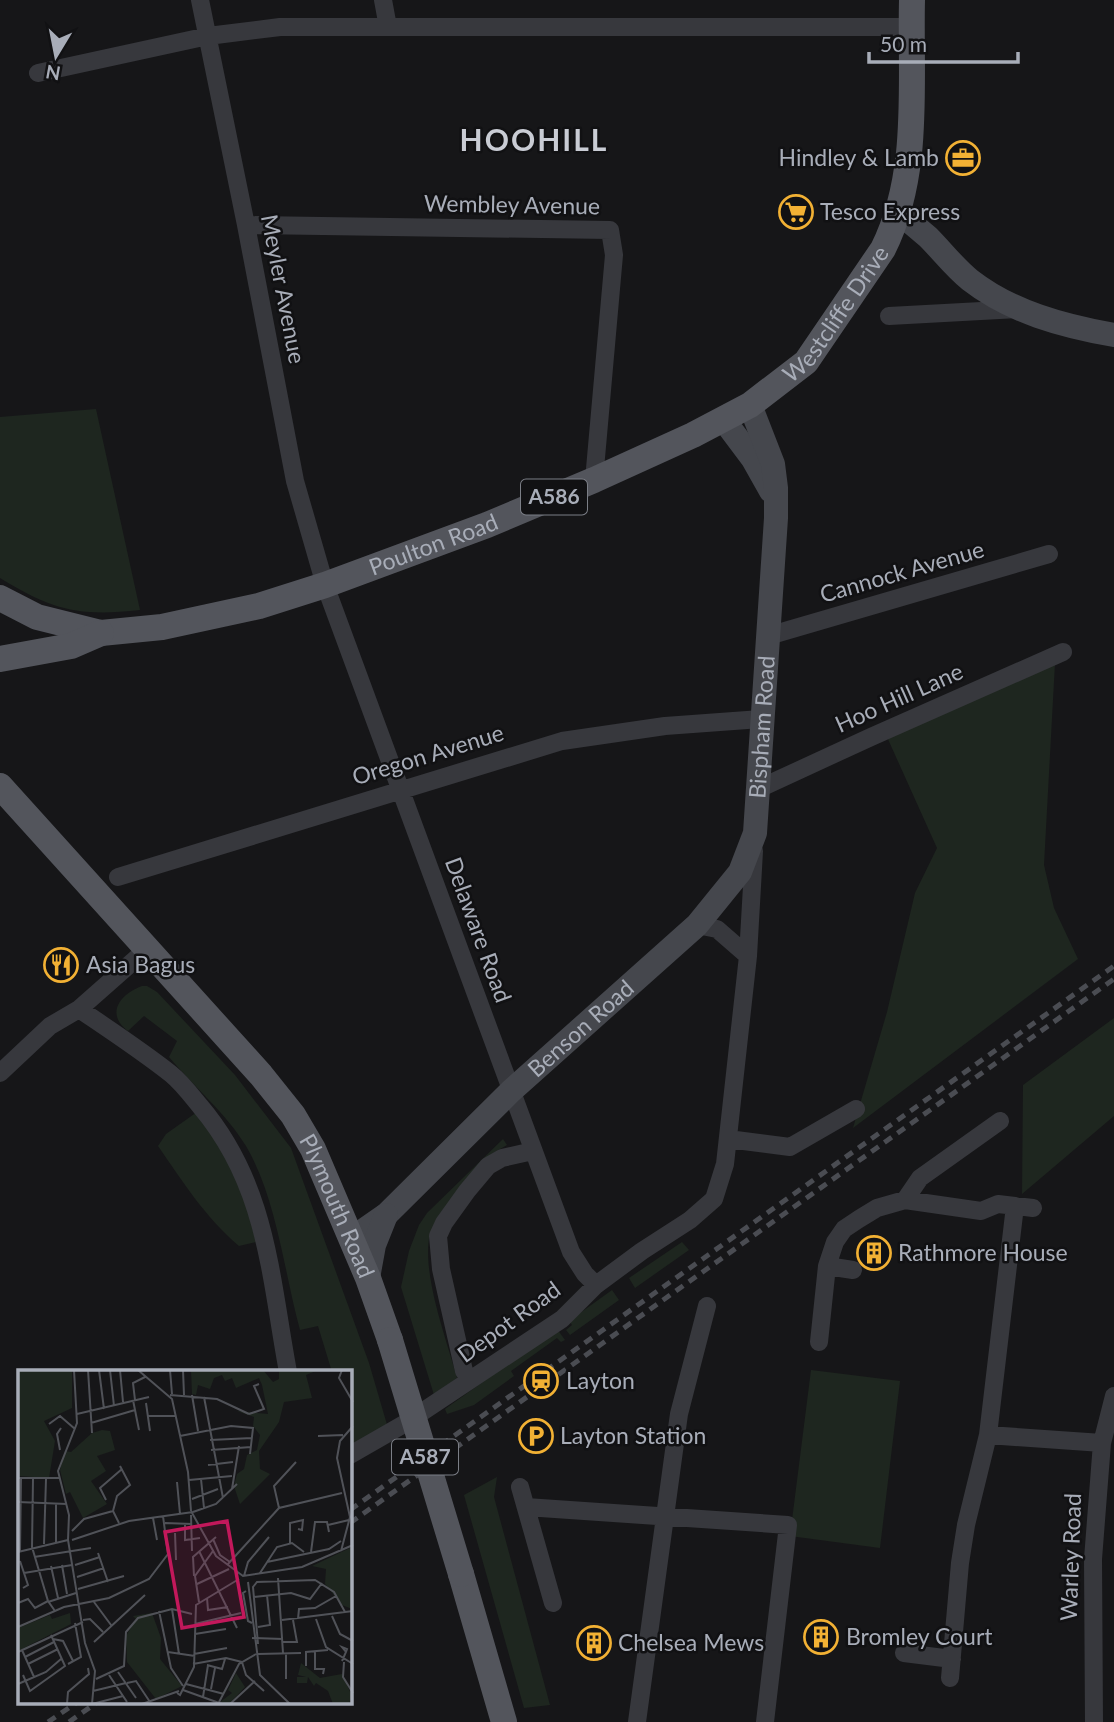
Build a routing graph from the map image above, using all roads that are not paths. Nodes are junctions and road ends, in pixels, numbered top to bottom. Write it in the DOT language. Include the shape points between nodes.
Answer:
graph roads {
  1 [pos="200,0"];
  2 [pos="383,0"];
  3 [pos="912,0"];
  4 [pos="388,26"];
  5 [pos="911,27"];
  6 [pos="208,36"];
  7 [pos="38,73"];
  8 [pos="899,214"];
  9 [pos="246,225"];
  10 [pos="1019,309"];
  11 [pos="889,316"];
  12 [pos="1114,335"];
  13 [pos="750,405"];
  14 [pos="723,419"];
  15 [pos="594,480"];
  16 [pos="775,498"];
  17 [pos="1049,554"];
  18 [pos="325,585"];
  19 [pos="0,598"];
  20 [pos="101,633"];
  21 [pos="768,636"];
  22 [pos="1063,652"];
  23 [pos="0,659"];
  24 [pos="761,719"];
  25 [pos="0,786"];
  26 [pos="401,789"];
  27 [pos="756,790"];
  28 [pos="755,833"];
  29 [pos="118,877"];
  30 [pos="697,925"];
  31 [pos="147,949"];
  32 [pos="748,956"];
  33 [pos="79,1009"];
  34 [pos="0,1073"];
  35 [pos="512,1091"];
  36 [pos="856,1109"];
  37 [pos="1000,1121"];
  38 [pos="727,1139"];
  39 [pos="533,1152"];
  40 [pos="905,1200"];
  41 [pos="387,1214"];
  42 [pos="690,1220"];
  43 [pos="351,1239"];
  44 [pos="827,1266"];
  45 [pos="853,1270"];
  46 [pos="368,1278"];
  47 [pos="596,1285"];
  48 [pos="707,1306"];
  49 [pos="819,1342"];
  50 [pos="288,1370"];
  51 [pos="470,1380"];
  52 [pos="1114,1396"];
  53 [pos="988,1435"];
  54 [pos="1102,1443"];
  55 [pos="352,1454"];
  56 [pos="520,1487"];
  57 [pos="526,1507"];
  58 [pos="665,1518"];
  59 [pos="553,1603"];
  60 [pos="904,1653"];
  61 [pos="952,1659"];
  62 [pos="950,1678"];
  63 [pos="504,1722"];
  64 [pos="637,1722"];
  65 [pos="765,1722"];
  66 [pos="1094,1722"];
  1 -- 6 [label="street, Meyler Avenue"];
  2 -- 4 [label="street"];
  3 -- 5 [label="main road, Westcliffe Drive / A586"];
  4 -- 5 [label="street"];
  4 -- 6 [label="street" via="280,27"];
  5 -- 8 [label="main road, Westcliffe Drive / A586" via="910,145"];
  6 -- 7 [label="street"];
  6 -- 9 [label="street, Meyler Avenue"];
  8 -- 10 [label="main road" via="970,280"];
  8 -- 13 [label="main road, Westcliffe Drive / A586" via="883,249 806,362"];
  9 -- 15 [label="street, Wembley Avenue" via="610,230 614,255"];
  9 -- 18 [label="street, Meyler Avenue" via="295,481"];
  10 -- 11 [label="street"];
  10 -- 12 [label="main road"];
  13 -- 14 [label="main road, Poulton Road / A586"];
  13 -- 16 [label="main road, Bispham Road" via="773,464"];
  14 -- 15 [label="main road, Poulton Road / A586"];
  14 -- 16 [label="main road, Bispham Road"];
  15 -- 18 [label="main road, Poulton Road / A586"];
  16 -- 21 [label="main road, Bispham Road"];
  17 -- 21 [label="street, Cannock Avenue"];
  18 -- 20 [label="main road, Poulton Road / A586" via="259,606 162,627"];
  18 -- 26 [label="street, Delaware Road"];
  19 -- 20 [label="main road, Poulton Road / A586" via="37,617"];
  20 -- 23 [label="main road, Poulton Road / A586" via="71,646"];
  21 -- 24 [label="main road, Bispham Road"];
  22 -- 27 [label="street, Hoo Hill Lane"];
  24 -- 26 [label="street, Oregon Avenue" via="562,741"];
  24 -- 27 [label="main road, Bispham Road"];
  25 -- 31 [label="main road, Plymouth Road / A587"];
  26 -- 29 [label="street, Oregon Avenue"];
  26 -- 35 [label="street, Delaware Road"];
  27 -- 28 [label="main road, Bispham Road"];
  28 -- 30 [label="main road, Benson Road" via="740,872"];
  28 -- 32 [label="street, Bispham Road"];
  30 -- 32 [label="street" via="717,929"];
  30 -- 35 [label="main road, Benson Road"];
  31 -- 33 [label="street"];
  31 -- 43 [label="main road, Plymouth Road / A587" via="293,1115 313,1149"];
  32 -- 38 [label="street, Bispham Road"];
  33 -- 34 [label="street" via="50,1026"];
  33 -- 50 [label="street" via="172,1075 219,1128 236,1155 263,1232"];
  35 -- 39 [label="street, Delaware Road"];
  35 -- 41 [label="main road, Benson Road"];
  36 -- 38 [label="street" via="790,1147"];
  37 -- 40 [label="street" via="920,1178"];
  38 -- 42 [label="street, Bispham Road" via="717,1193"];
  39 -- 47 [label="street, Delaware Road" via="571,1252"];
  39 -- 51 [label="street" via="488,1166 438,1236 441,1269 464,1371"];
  40 -- 44 [label="street" via="877,1208 844,1229"];
  40 -- 53 [label="street" via="981,1211 998,1204 1024,1207"];
  41 -- 43 [label="main road, Benson Road"];
  41 -- 46 [label="main road, Benson Road" via="374,1245"];
  42 -- 47 [label="street, Depot Road"];
  43 -- 46 [label="main road, Plymouth Road / A587"];
  44 -- 45 [label="street"];
  44 -- 49 [label="street"];
  46 -- 63 [label="main road, Plymouth Road / A587, bridge"];
  47 -- 51 [label="street, Depot Road" via="562,1318"];
  48 -- 58 [label="street" via="679,1414"];
  51 -- 55 [label="street, Depot Road"];
  52 -- 54 [label="street, Warley Road"];
  53 -- 54 [label="street"];
  53 -- 61 [label="street" via="966,1525"];
  54 -- 66 [label="street, Warley Road" via="1093,1559"];
  56 -- 57 [label="street"];
  57 -- 58 [label="street"];
  57 -- 59 [label="street"];
  58 -- 64 [label="street"];
  58 -- 65 [label="street" via="788,1525"];
  60 -- 61 [label="street"];
  61 -- 62 [label="street"];
}
